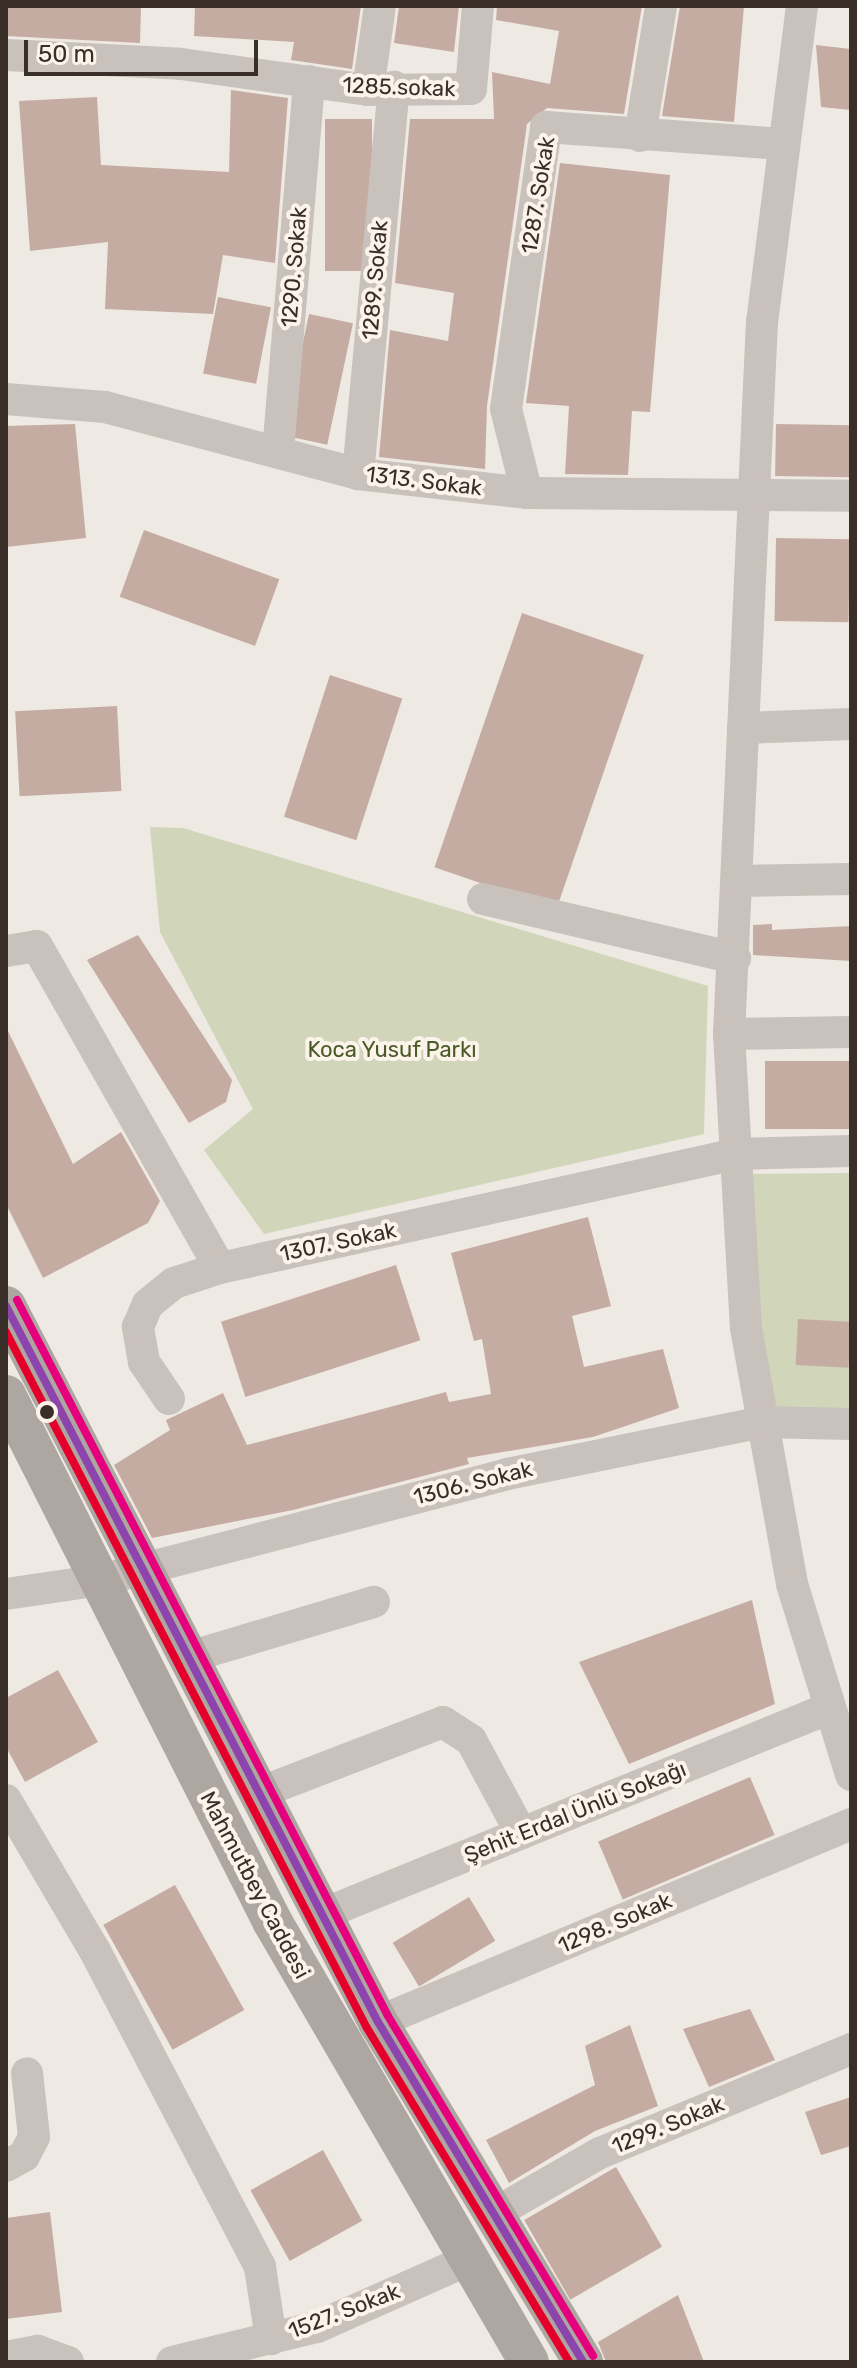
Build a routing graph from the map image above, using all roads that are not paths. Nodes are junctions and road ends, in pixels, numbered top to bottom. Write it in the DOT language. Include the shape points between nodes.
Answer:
graph roads {
  1 [pos="380,6"];
  2 [pos="478,6"];
  3 [pos="661,6"];
  4 [pos="802,6"];
  5 [pos="6,55"];
  6 [pos="309,81"];
  7 [pos="381,89"];
  8 [pos="640,136"];
  9 [pos="782,144"];
  10 [pos="6,399"];
  11 [pos="278,452"];
  12 [pos="358,474"];
  13 [pos="527,493"];
  14 [pos="851,496"];
  15 [pos="752,498"];
  16 [pos="851,724"];
  17 [pos="743,728"];
  18 [pos="851,879"];
  19 [pos="740,881"];
  20 [pos="483,899"];
  21 [pos="6,951"];
  22 [pos="735,958"];
  23 [pos="851,1032"];
  24 [pos="729,1034"];
  25 [pos="851,1151"];
  26 [pos="736,1154"];
  27 [pos="220,1268"];
  28 [pos="6,1306"];
  29 [pos="6,1395"];
  30 [pos="169,1399"];
  31 [pos="762,1422"];
  32 [pos="851,1424"];
  33 [pos="142,1568"];
  34 [pos="101,1580"];
  35 [pos="6,1594"];
  36 [pos="374,1602"];
  37 [pos="189,1657"];
  38 [pos="827,1709"];
  39 [pos="851,1775"];
  40 [pos="259,1793"];
  41 [pos="6,1800"];
  42 [pos="851,1824"];
  43 [pos="521,1833"];
  44 [pos="323,1914"];
  45 [pos="378,2022"];
  46 [pos="851,2049"];
  47 [pos="27,2073"];
  48 [pos="6,2166"];
  49 [pos="492,2215"];
  50 [pos="466,2261"];
  51 [pos="271,2339"];
  52 [pos="6,2357"];
  53 [pos="68,2362"];
  54 [pos="172,2362"];
  55 [pos="529,2362"];
  56 [pos="583,2362"];
  1 -- 7 [label="street, 1289. Sokak"];
  2 -- 7 [label="street, 1285.sokak" via="471,89"];
  3 -- 8 [label="street"];
  4 -- 9 [label="street"];
  5 -- 6 [label="street, 1285.sokak" via="181,64"];
  6 -- 7 [label="street, 1285.sokak"];
  6 -- 11 [label="street, 1290. Sokak"];
  7 -- 12 [label="street, 1289. Sokak"];
  8 -- 9 [label="street, 1287. Sokak"];
  8 -- 13 [label="street, 1287. Sokak" via="546,127 506,409"];
  9 -- 15 [label="street" via="762,321"];
  10 -- 11 [label="street, 1313. Sokak" via="105,407"];
  11 -- 12 [label="street, 1313. Sokak"];
  12 -- 13 [label="street, 1313. Sokak"];
  13 -- 15 [label="street, 1313. Sokak"];
  14 -- 15 [label="street, 1313. Sokak"];
  15 -- 17 [label="street"];
  16 -- 17 [label="street"];
  17 -- 19 [label="street"];
  18 -- 19 [label="street"];
  19 -- 22 [label="street"];
  20 -- 22 [label="street"];
  21 -- 27 [label="street" via="37,946"];
  22 -- 24 [label="street"];
  23 -- 24 [label="street"];
  24 -- 26 [label="street"];
  25 -- 26 [label="street, 1307. Sokak"];
  26 -- 27 [label="street, 1307. Sokak"];
  26 -- 31 [label="street" via="746,1328"];
  27 -- 30 [label="street, 1307. Sokak" via="174,1283 148,1304 138,1327 144,1362"];
  28 -- 33 [label="main road, Mahmutbey Caddesi"];
  29 -- 34 [label="main road, Mahmutbey Caddesi"];
  31 -- 32 [label="street, 1306. Sokak"];
  31 -- 33 [label="street, 1306. Sokak" via="507,1474"];
  31 -- 38 [label="street" via="792,1584"];
  33 -- 34 [label="street, 1306. Sokak"];
  33 -- 37 [label="main road, Mahmutbey Caddesi"];
  34 -- 35 [label="street, 1306. Sokak"];
  34 -- 50 [label="main road, Mahmutbey Caddesi" via="272,1921"];
  36 -- 37 [label="street"];
  37 -- 40 [label="main road, Mahmutbey Caddesi"];
  38 -- 39 [label="street"];
  38 -- 43 [label="street, Şehit Erdal Ünlü Sokağı"];
  40 -- 43 [label="street" via="443,1722 471,1740"];
  40 -- 44 [label="main road, Mahmutbey Caddesi"];
  41 -- 51 [label="street" via="95,1951 260,2267"];
  42 -- 45 [label="street, 1298. Sokak"];
  43 -- 44 [label="street, Şehit Erdal Ünlü Sokağı"];
  44 -- 45 [label="main road, Mahmutbey Caddesi"];
  45 -- 49 [label="main road, Mahmutbey Caddesi"];
  46 -- 49 [label="street, 1299. Sokak" via="600,2153"];
  47 -- 48 [label="street" via="34,2137 24,2156"];
  49 -- 56 [label="main road, Mahmutbey Caddesi"];
  50 -- 51 [label="street, 1527. Sokak" via="317,2327"];
  50 -- 55 [label="main road, Mahmutbey Caddesi"];
  51 -- 54 [label="street, 1527. Sokak"];
  52 -- 53 [label="street" via="38,2351"];
}
